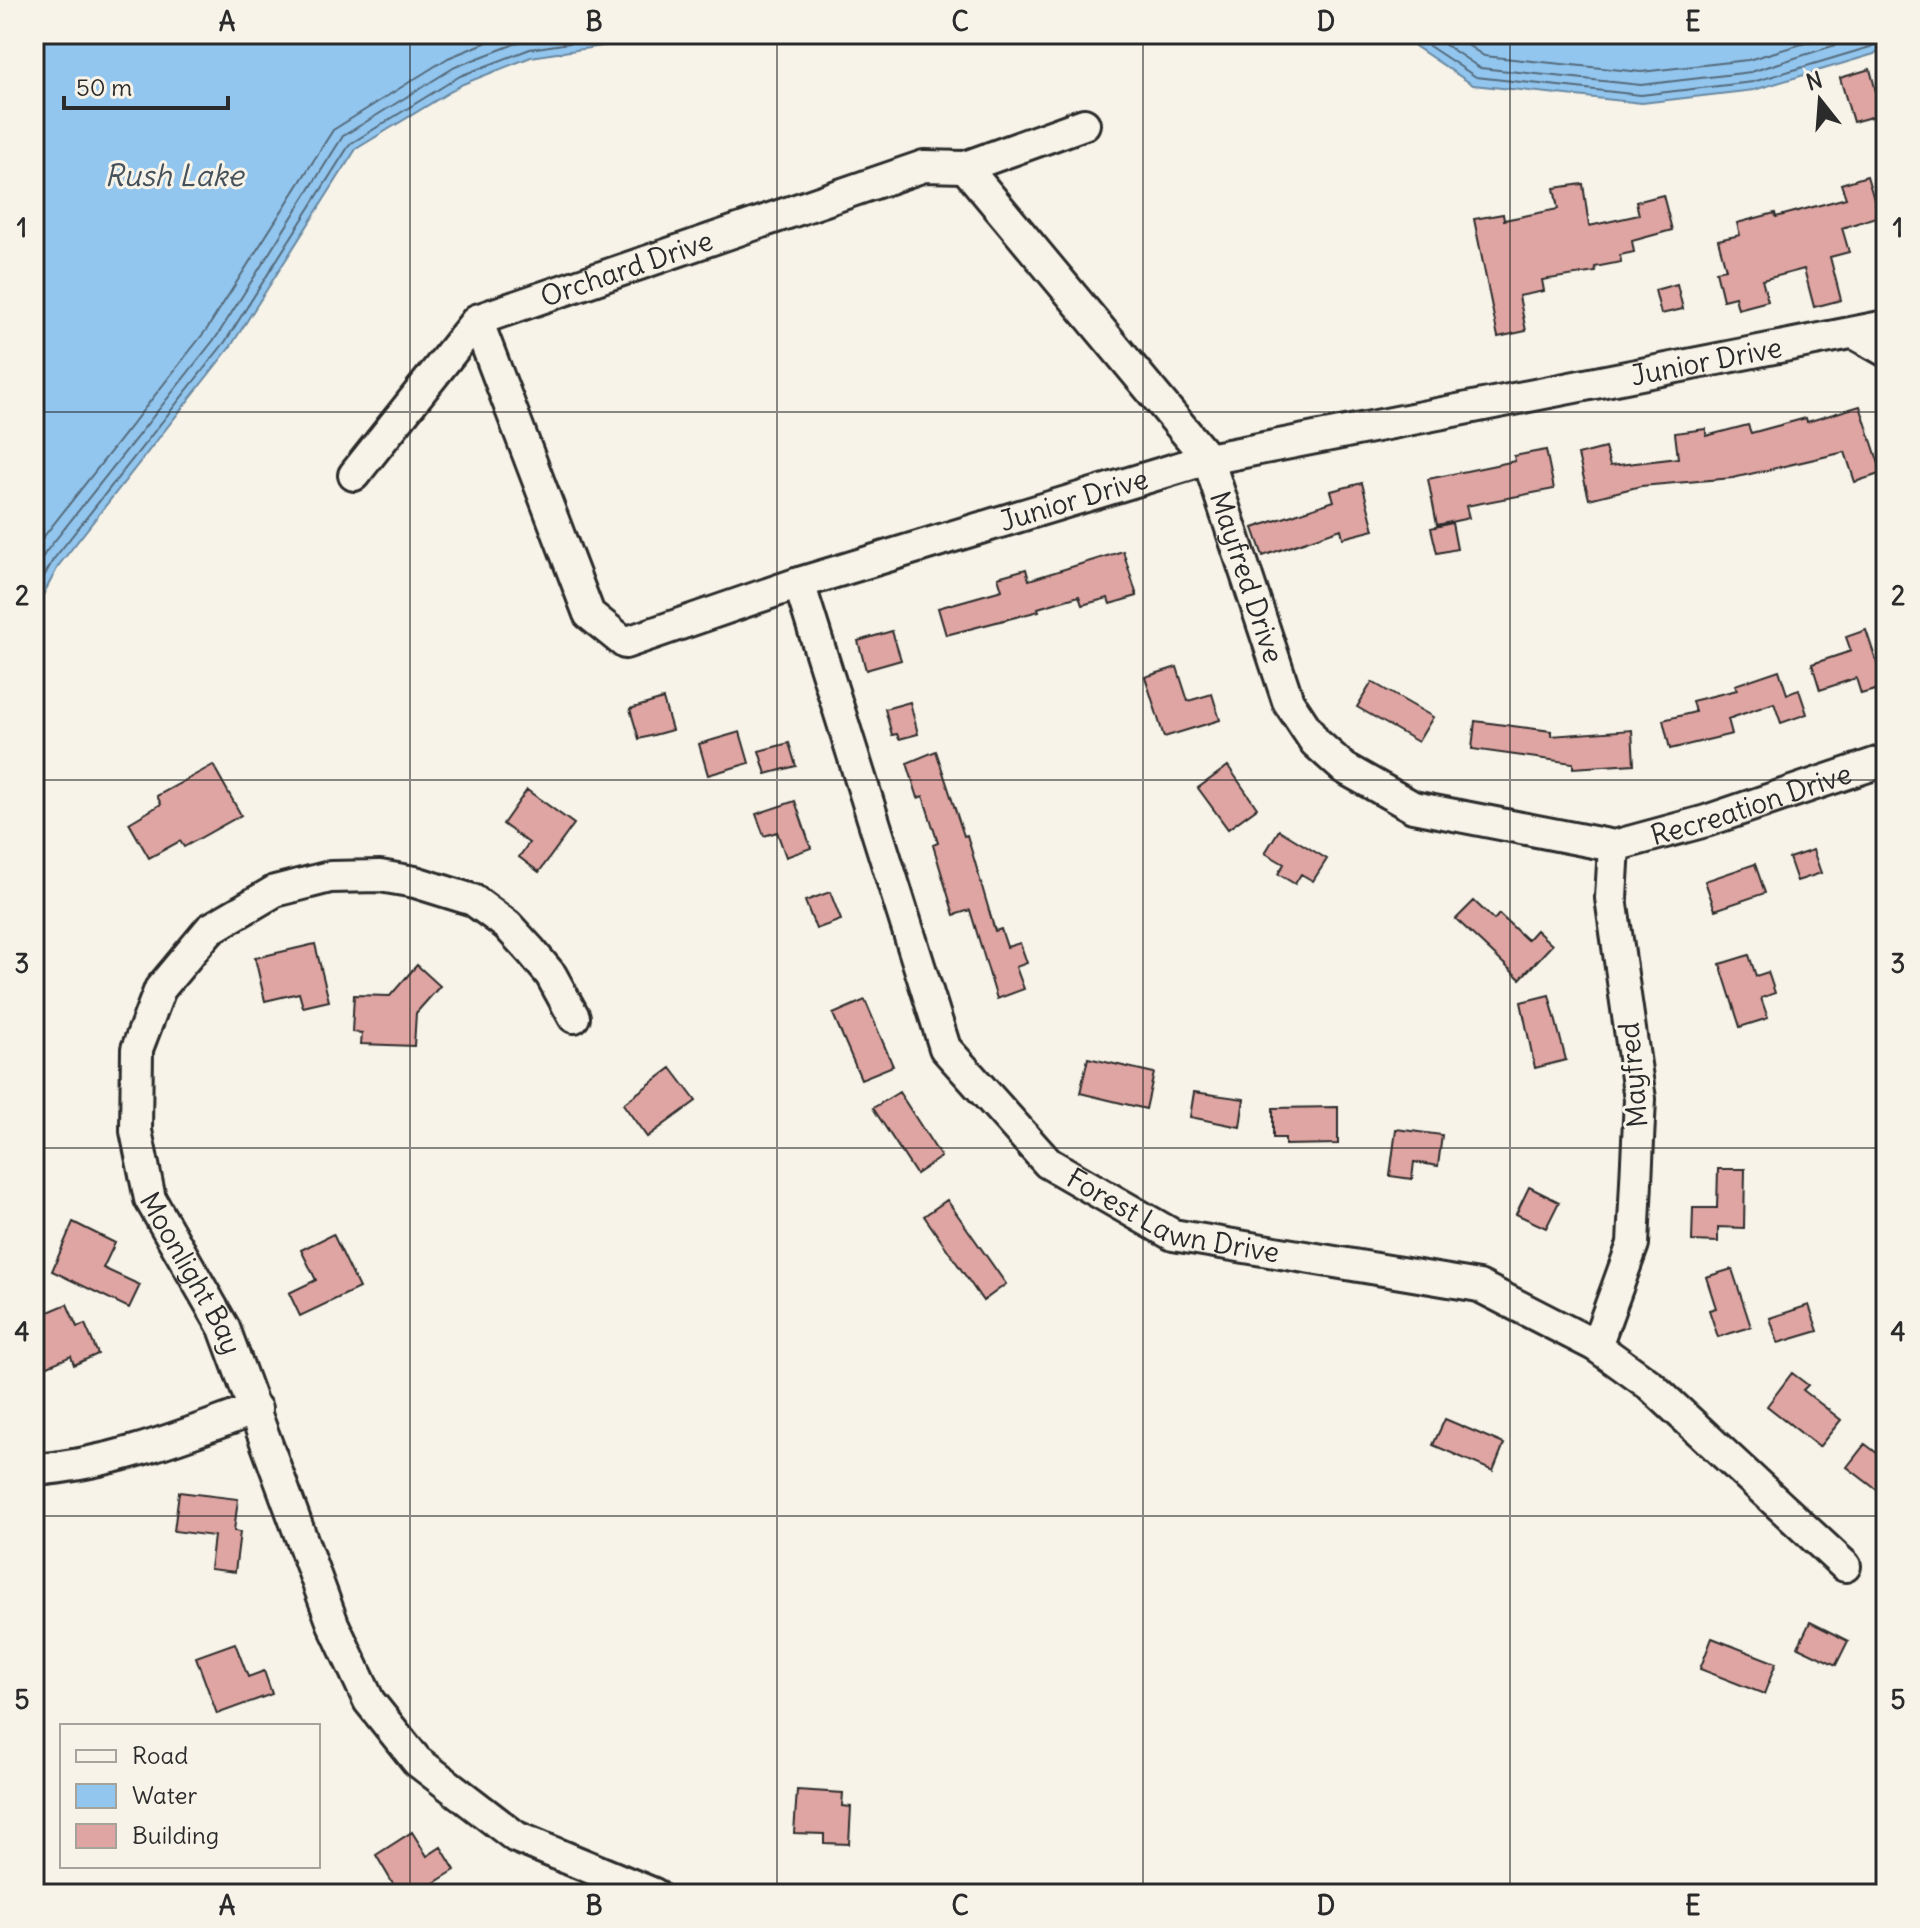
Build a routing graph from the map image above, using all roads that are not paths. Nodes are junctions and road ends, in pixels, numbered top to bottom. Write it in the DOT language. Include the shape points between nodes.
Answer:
graph roads {
  1 [pos="1084,124"];
  2 [pos="965,167"];
  3 [pos="477,320"];
  4 [pos="1886,326"];
  5 [pos="1854,333"];
  6 [pos="1886,351"];
  7 [pos="1208,459"];
  8 [pos="354,475"];
  9 [pos="799,583"];
  10 [pos="1886,760"];
  11 [pos="1614,846"];
  12 [pos="574,1017"];
  13 [pos="1596,1346"];
  14 [pos="256,1409"];
  15 [pos="34,1470"];
  16 [pos="1845,1566"];
  17 [pos="654,1894"];
  1 -- 2 [label="street"];
  2 -- 3 [label="street, Orchard Drive" via="924,166"];
  2 -- 7 [label="street, Mayfred Drive"];
  3 -- 8 [label="street"];
  3 -- 9 [label="street, Junior Drive" via="589,614 625,643"];
  4 -- 5 [label="street, Junior Drive"];
  5 -- 6 [label="street"];
  5 -- 7 [label="street, Junior Drive"];
  7 -- 9 [label="street, Junior Drive"];
  7 -- 11 [label="street, Mayfred Drive" via="1288,701 1315,742 1344,768 1413,807"];
  9 -- 13 [label="street, Forest Lawn Drive" via="945,1048 1048,1163 1173,1235 1479,1286"];
  10 -- 11 [label="street, Recreation Drive"];
  11 -- 13 [label="street, Mayfred" via="1611,898 1640,1099 1633,1244"];
  12 -- 14 [label="street, Moonlight Bay" via="551,975 473,900 380,876 330,877 275,891 210,929 160,989 137,1049 134,1089 136,1131 150,1199 224,1328"];
  13 -- 16 [label="street, Forest Lawn Drive" via="1650,1385"];
  14 -- 15 [label="street" via="138,1452"];
  14 -- 17 [label="street, Moonlight Bay" via="333,1624 369,1701 417,1761 516,1837"];
}
